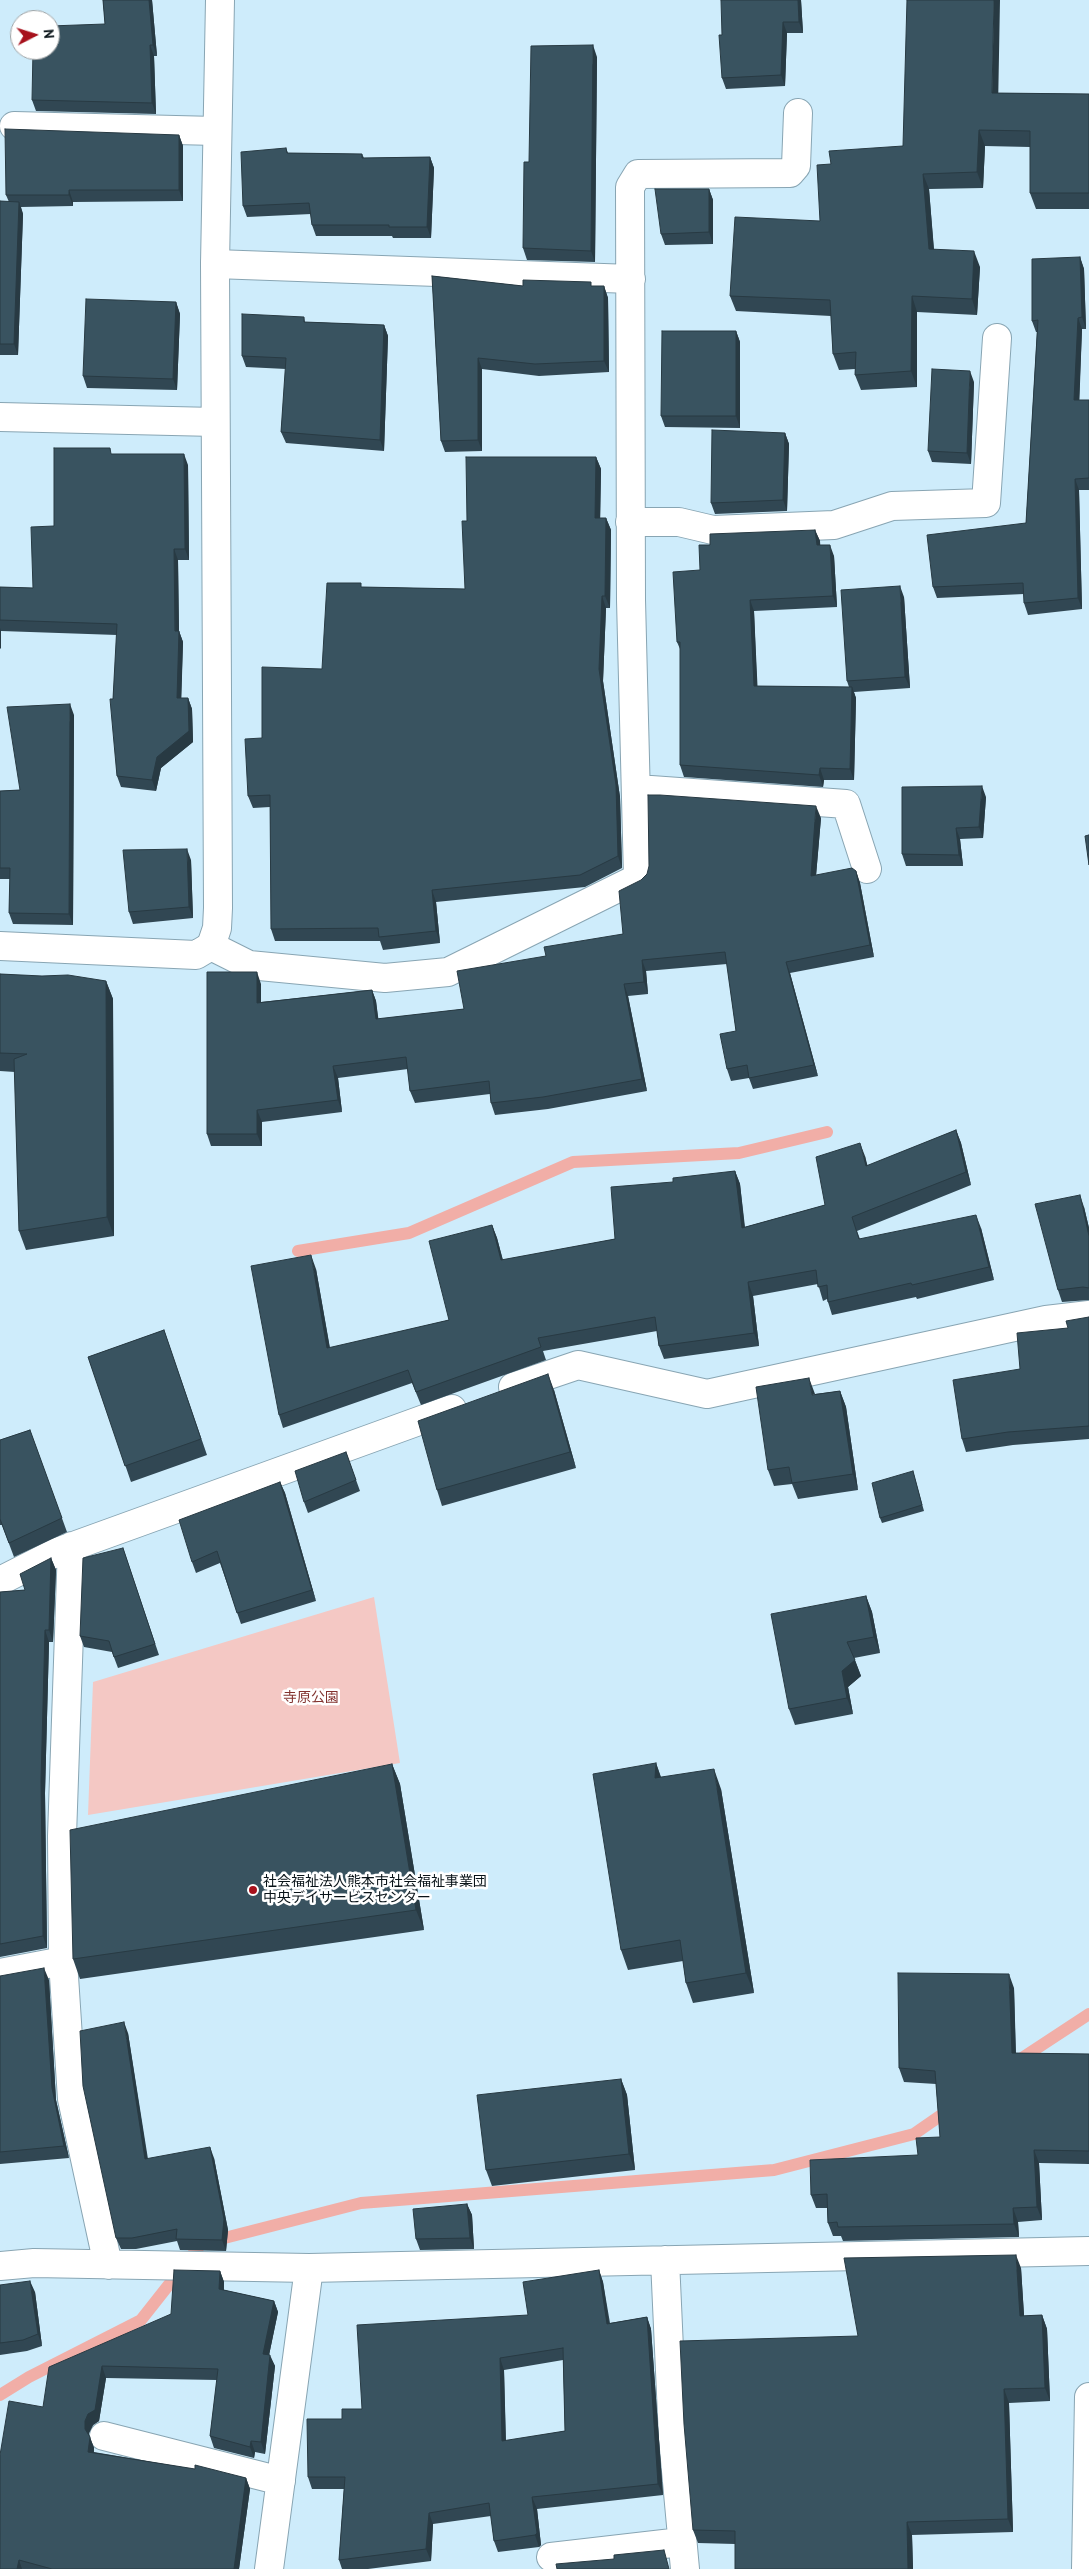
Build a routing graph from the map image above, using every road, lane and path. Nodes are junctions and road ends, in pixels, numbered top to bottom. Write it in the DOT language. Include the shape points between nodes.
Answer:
graph roads {
  1 [pos="220,0"];
  2 [pos="798,113"];
  3 [pos="14,126"];
  4 [pos="216,131"];
  5 [pos="215,264"];
  6 [pos="631,279"];
  7 [pos="997,338"];
  8 [pos="0,417"];
  9 [pos="215,422"];
  10 [pos="630,522"];
  11 [pos="637,789"];
  12 [pos="868,869"];
  13 [pos="0,946"];
  14 [pos="211,946"];
  15 [pos="1089,1316"];
  16 [pos="72,1546"];
  17 [pos="0,1581"];
  18 [pos="64,1961"];
  19 [pos="0,1974"];
  20 [pos="1089,2251"];
  21 [pos="665,2260"];
  22 [pos="108,2265"];
  23 [pos="0,2266"];
  24 [pos="309,2268"];
  25 [pos="1089,2396"];
  26 [pos="104,2436"];
  27 [pos="281,2481"];
  28 [pos="681,2542"];
  29 [pos="551,2557"];
  30 [pos="269,2569"];
  31 [pos="685,2569"];
  32 [pos="1086,2569"];
  1 -- 4 [label="street"];
  2 -- 6 [label="street" via="796,166 790,173 638,174 630,187"];
  3 -- 4 [label="street"];
  4 -- 5 [label="street"];
  5 -- 6 [label="street"];
  5 -- 9 [label="street"];
  6 -- 10 [label="street"];
  7 -- 10 [label="street" via="986,503 892,506 834,525 713,530 679,522"];
  8 -- 9 [label="street"];
  9 -- 14 [label="street" via="218,908 217,928"];
  10 -- 11 [label="street"];
  11 -- 12 [label="street" via="846,804"];
  11 -- 14 [label="street" via="638,878 448,972 386,978 249,965"];
  13 -- 14 [label="street" via="196,955"];
  15 -- 16 [label="street" via="1046,1320 707,1394 578,1365"];
  16 -- 17 [label="street"];
  16 -- 18 [label="street" via="62,1836"];
  18 -- 19 [label="street"];
  18 -- 22 [label="street" via="72,2099"];
  20 -- 21 [label="street"];
  21 -- 24 [label="street"];
  21 -- 28 [label="street"];
  22 -- 23 [label="street" via="34,2263"];
  22 -- 24 [label="street"];
  24 -- 27 [label="street"];
  25 -- 32 [label="street"];
  26 -- 27 [label="street"];
  27 -- 30 [label="street"];
  28 -- 29 [label="street"];
  28 -- 31 [label="street"];
}
